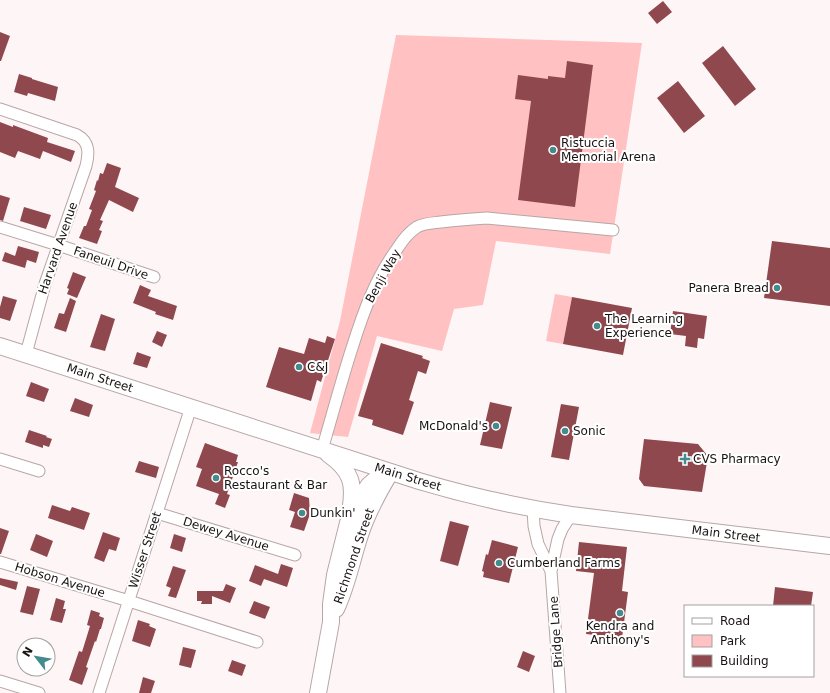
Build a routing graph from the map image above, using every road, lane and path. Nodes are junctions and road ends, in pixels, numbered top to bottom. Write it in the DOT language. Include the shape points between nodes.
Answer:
graph roads {
  1 [pos="0,109"];
  2 [pos="0,226"];
  3 [pos="613,230"];
  4 [pos="58,245"];
  5 [pos="154,277"];
  6 [pos="0,346"];
  7 [pos="26,354"];
  8 [pos="191,407"];
  9 [pos="322,450"];
  10 [pos="0,459"];
  11 [pos="39,471"];
  12 [pos="391,472"];
  13 [pos="533,509"];
  14 [pos="157,513"];
  15 [pos="571,515"];
  16 [pos="348,523"];
  17 [pos="830,546"];
  18 [pos="295,555"];
  19 [pos="0,562"];
  20 [pos="551,571"];
  21 [pos="129,601"];
  22 [pos="331,622"];
  23 [pos="257,642"];
  24 [pos="0,681"];
  25 [pos="39,693"];
  26 [pos="99,693"];
  27 [pos="318,693"];
  28 [pos="560,693"];
  1 -- 4 [label="street, Harvard Avenue" via="73,133 85,142 88,153 86,166"];
  2 -- 4 [label="street, Faneuil Drive"];
  3 -- 9 [label="street, Benji Way" via="487,218 435,222 418,226 394,251 369,299"];
  4 -- 5 [label="street, Faneuil Drive"];
  4 -- 7 [label="street, Harvard Avenue"];
  6 -- 7 [label="main road, Main Street"];
  7 -- 8 [label="main road, Main Street"];
  8 -- 9 [label="main road, Main Street"];
  8 -- 14 [label="street, Wisser Street"];
  9 -- 12 [label="main road, Main Street"];
  9 -- 16 [label="main road" via="343,466 351,482 353,490"];
  10 -- 11 [label="street"];
  12 -- 13 [label="main road, Main Street" via="460,493"];
  12 -- 16 [label="main road, Richmond Street" via="369,485"];
  12 -- 22 [label="main road, Richmond Street" via="364,522 344,590"];
  13 -- 15 [label="main road, Main Street"];
  13 -- 20 [label="street, Bridge Lane" via="538,544"];
  14 -- 18 [label="street, Dewey Avenue"];
  14 -- 21 [label="street, Wisser Street"];
  15 -- 17 [label="main road, Main Street"];
  15 -- 20 [label="street, Bridge Lane" via="558,539"];
  16 -- 22 [label="main road, Richmond Street" via="335,575"];
  19 -- 21 [label="street, Hobson Avenue"];
  20 -- 28 [label="street, Bridge Lane"];
  21 -- 23 [label="street, Hobson Avenue"];
  21 -- 26 [label="street, Wisser Street"];
  22 -- 27 [label="main road, Richmond Street"];
  24 -- 25 [label="street"];
}
